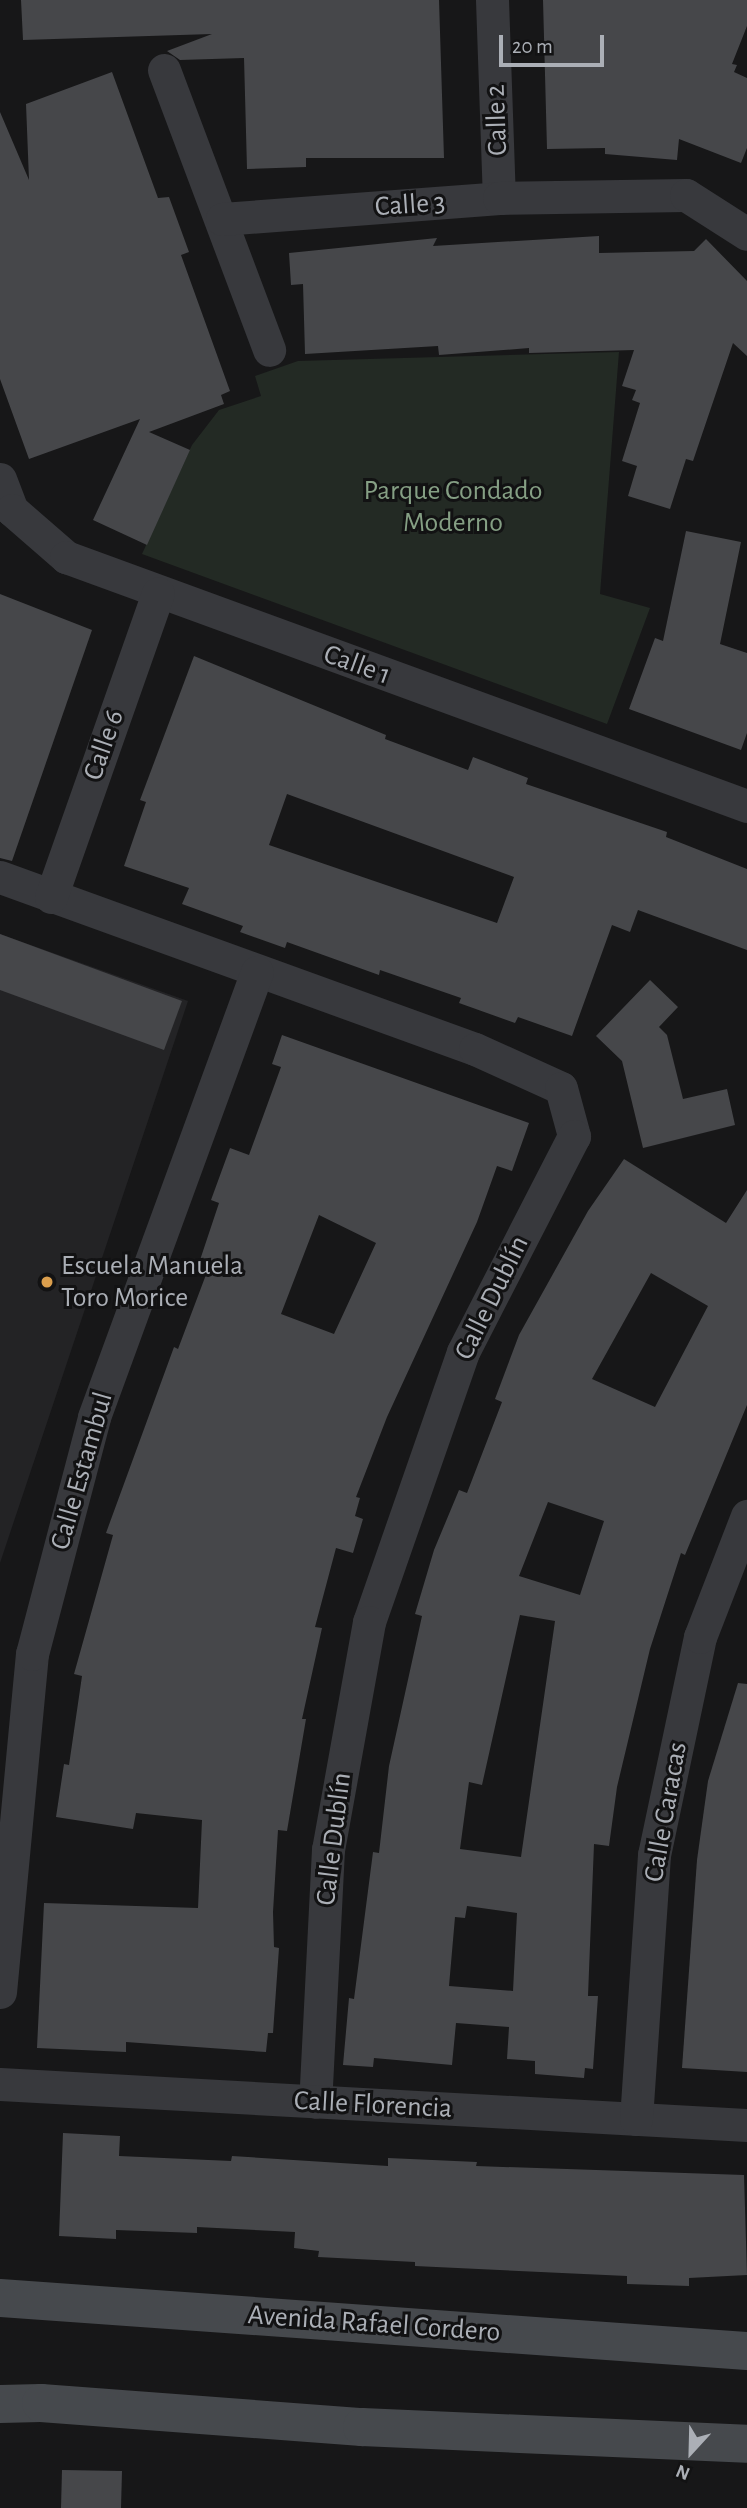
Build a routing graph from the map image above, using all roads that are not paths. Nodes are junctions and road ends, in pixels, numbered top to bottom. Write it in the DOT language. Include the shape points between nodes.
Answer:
graph roads {
  1 [pos="492,0"];
  2 [pos="164,69"];
  3 [pos="499,198"];
  4 [pos="222,219"];
  5 [pos="747,234"];
  6 [pos="269,350"];
  7 [pos="0,479"];
  8 [pos="158,593"];
  9 [pos="747,806"];
  10 [pos="0,877"];
  11 [pos="51,897"];
  12 [pos="257,972"];
  13 [pos="747,1516"];
  14 [pos="0,1992"];
  15 [pos="0,2084"];
  16 [pos="315,2102"];
  17 [pos="636,2119"];
  18 [pos="747,2125"];
  19 [pos="0,2298"];
  20 [pos="747,2351"];
  21 [pos="0,2404"];
  22 [pos="747,2444"];
  1 -- 3 [label="street, Calle 2"];
  2 -- 4 [label="street"];
  3 -- 4 [label="street, Calle 3"];
  3 -- 5 [label="street, Calle 3" via="686,195"];
  4 -- 6 [label="street"];
  7 -- 8 [label="street, Calle 1" via="12,510 66,557"];
  8 -- 9 [label="street, Calle 1"];
  8 -- 11 [label="street, Calle 6"];
  10 -- 11 [label="street, Calle Dublín"];
  11 -- 12 [label="street, Calle Dublín"];
  12 -- 14 [label="street, Calle Estambul" via="94,1418 32,1654"];
  12 -- 16 [label="street, Calle Dublín" via="475,1049 561,1088 574,1136 463,1352 369,1622 328,1849"];
  13 -- 17 [label="street, Calle Caracas" via="700,1637 654,1855"];
  15 -- 16 [label="street, Calle Florencia"];
  16 -- 17 [label="street, Calle Florencia"];
  17 -- 18 [label="street, Calle Florencia"];
  19 -- 20 [label="main road, Avenida Rafael Cordero"];
  21 -- 22 [label="main road" via="41,2403 362,2427"];
}
